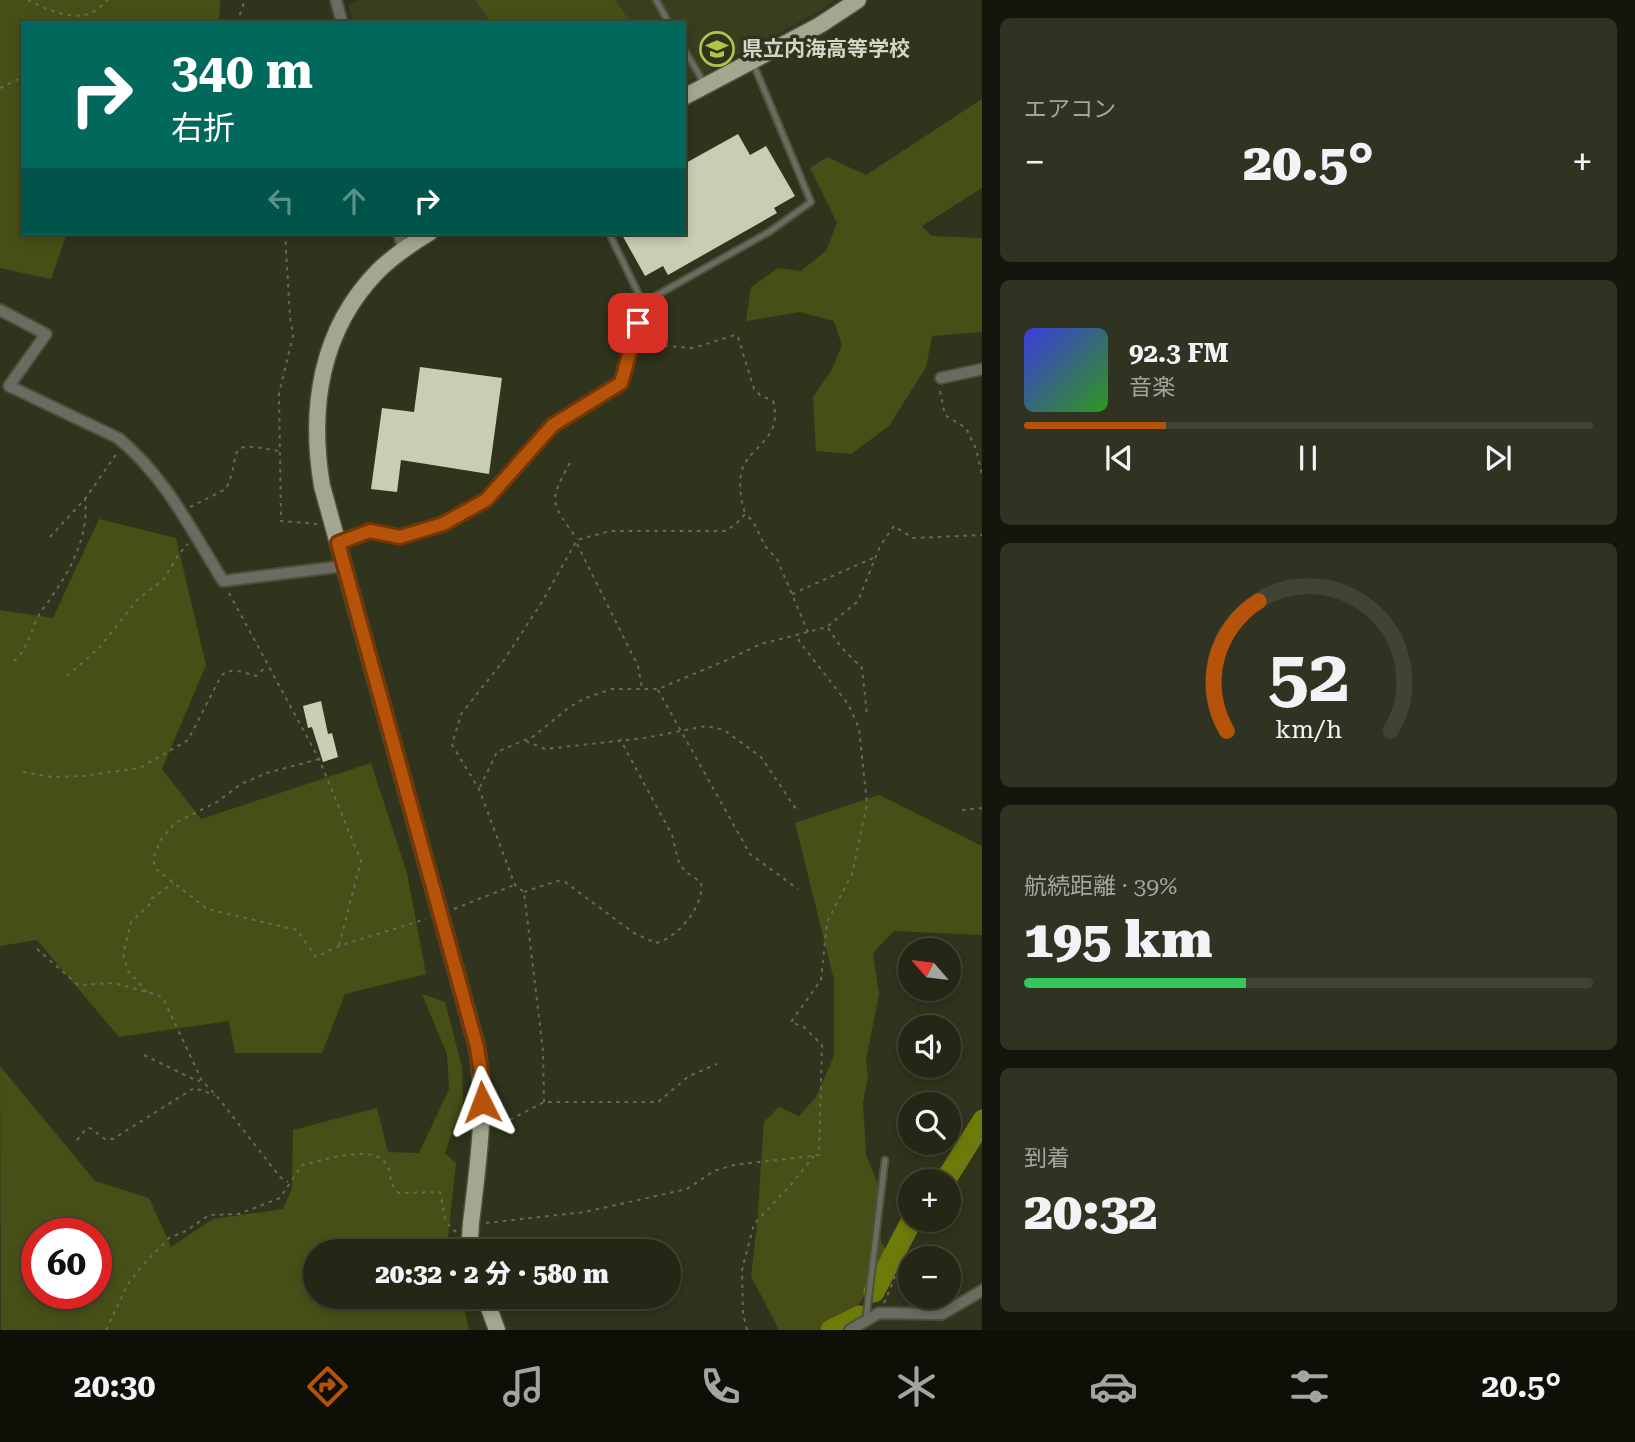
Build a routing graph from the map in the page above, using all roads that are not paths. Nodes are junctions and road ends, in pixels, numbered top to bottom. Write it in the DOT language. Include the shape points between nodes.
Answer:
graph roads {
  1 [pos="336,0"];
  2 [pos="656,0"];
  3 [pos="858,0"];
  4 [pos="341,21"];
  5 [pos="668,21"];
  6 [pos="686,52"];
  7 [pos="752,61"];
  8 [pos="706,86"];
  9 [pos="686,96"];
  10 [pos="399,235"];
  11 [pos="426,235"];
  12 [pos="610,235"];
  13 [pos="403,250"];
  14 [pos="643,303"];
  15 [pos="0,310"];
  16 [pos="982,369"];
  17 [pos="941,378"];
  18 [pos="338,543"];
  19 [pos="344,566"];
  20 [pos="886,1160"];
  21 [pos="471,1237"];
  22 [pos="982,1290"];
  23 [pos="489,1309"];
  24 [pos="865,1322"];
  25 [pos="497,1330"];
  26 [pos="849,1330"];
  1 -- 4 [label="street"];
  2 -- 5 [label="lane"];
  3 -- 7 [label="main road"];
  6 -- 8 [label="lane"];
  7 -- 8 [label="main road"];
  7 -- 14 [label="lane" via="811,202 769,232"];
  8 -- 9 [label="main road"];
  10 -- 13 [label="street"];
  11 -- 13 [label="main road"];
  12 -- 14 [label="lane"];
  13 -- 18 [label="main road" via="377,272 350,307 318,392 316,451"];
  14 -- 18 [label="lane" via="621,383 553,425 486,500 443,524 400,537 370,531"];
  15 -- 19 [label="street" via="46,334 9,386 132,449 153,471 223,580"];
  16 -- 17 [label="street"];
  18 -- 19 [label="main road"];
  19 -- 21 [label="main road" via="477,1047 482,1125"];
  20 -- 24 [label="lane"];
  22 -- 24 [label="street" via="942,1314 879,1313"];
  23 -- 25 [label="main road"];
  24 -- 26 [label="street"];
}
